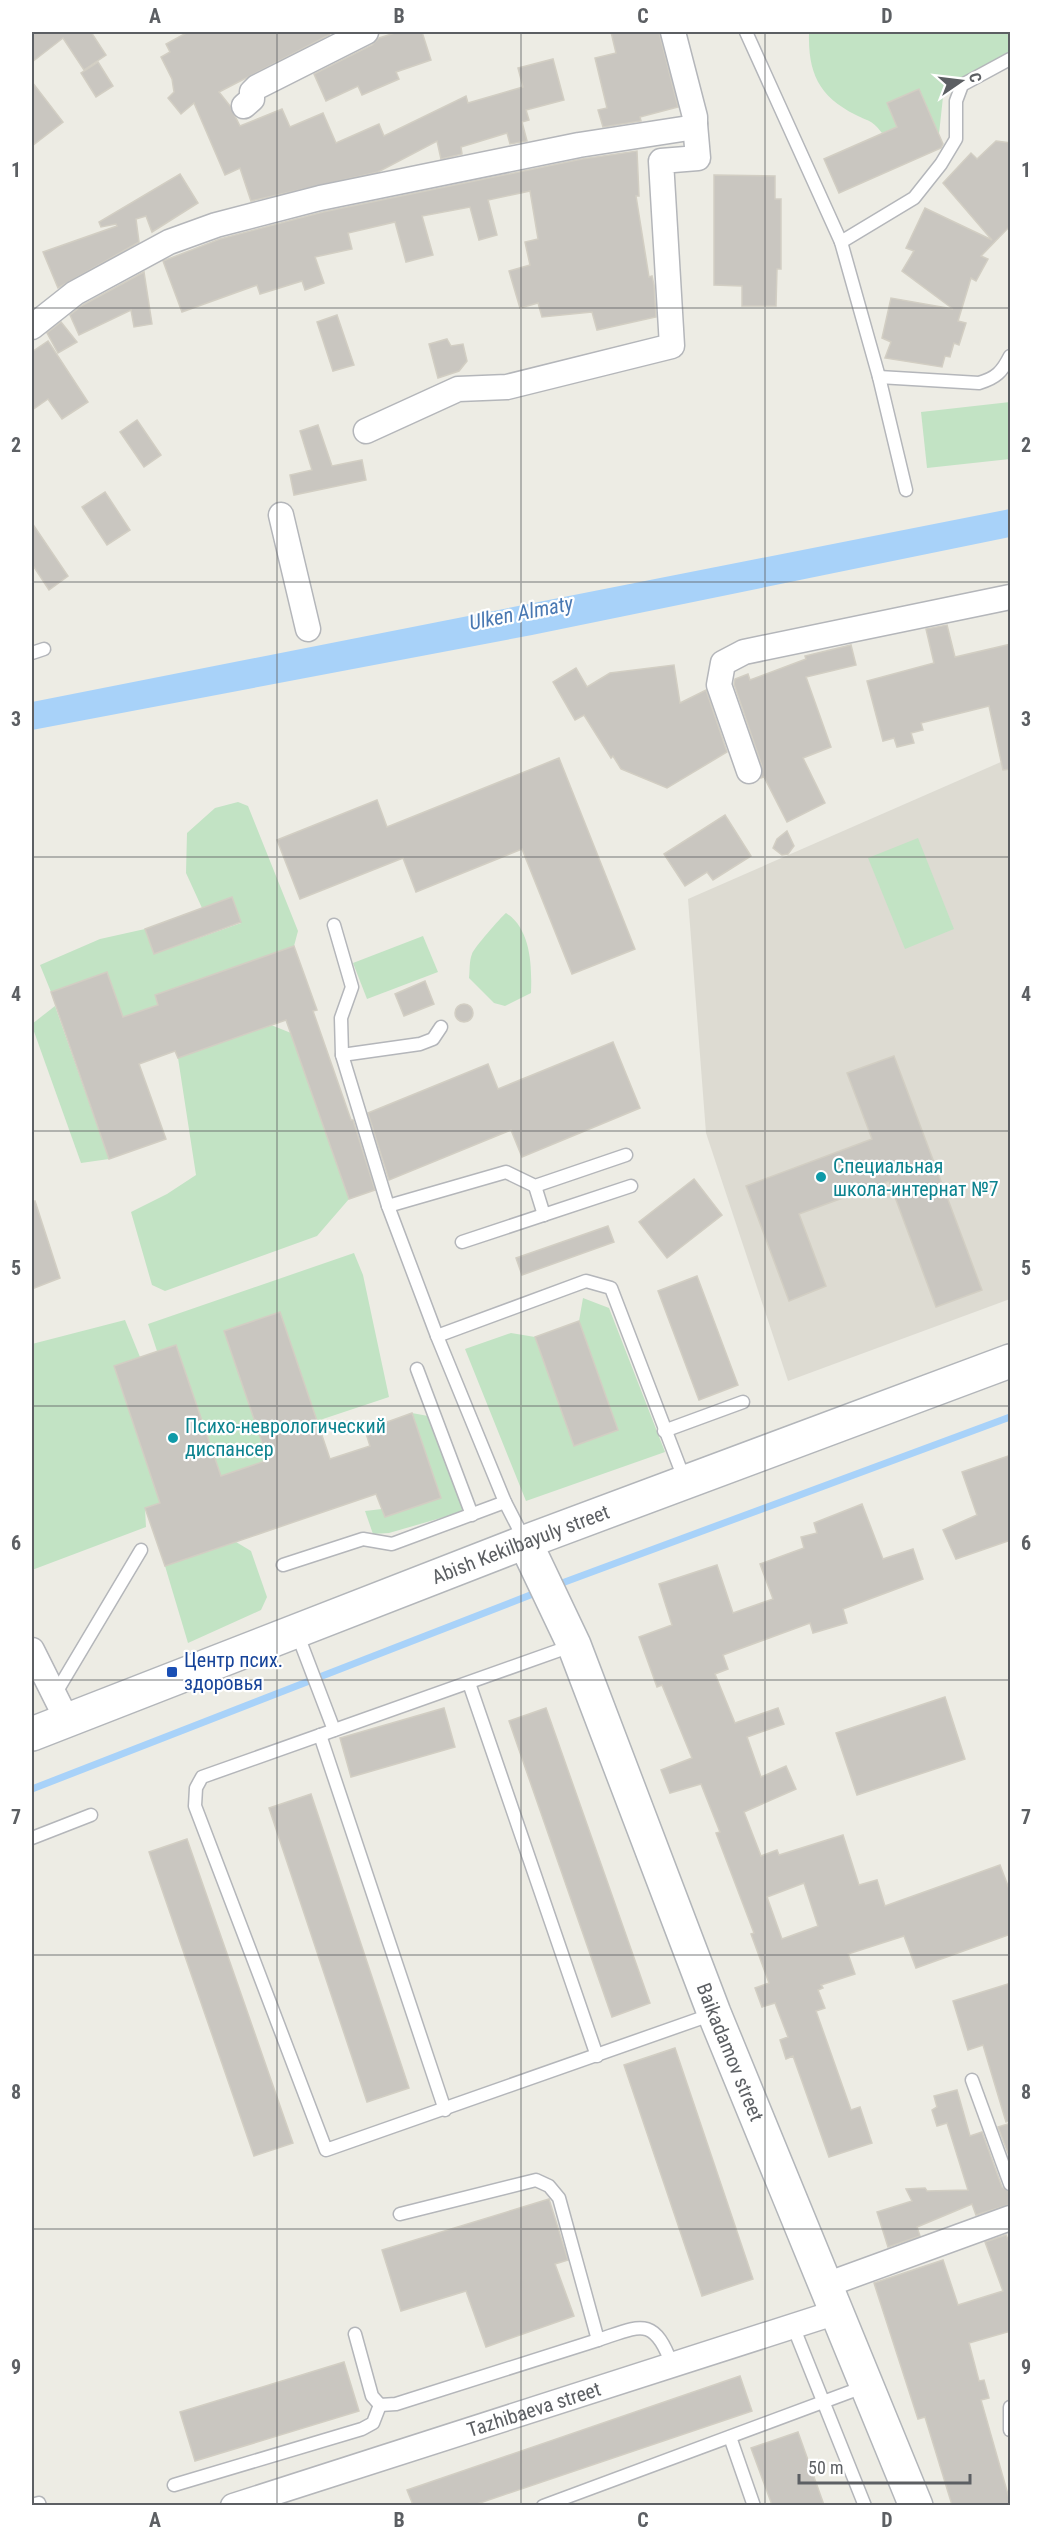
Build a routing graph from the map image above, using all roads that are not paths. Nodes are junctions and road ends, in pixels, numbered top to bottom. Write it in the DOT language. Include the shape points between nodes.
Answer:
graph roads {
  1 [pos="366,32"];
  2 [pos="673,32"];
  3 [pos="746,32"];
  4 [pos="1011,59"];
  5 [pos="244,106"];
  6 [pos="695,124"];
  7 [pos="841,242"];
  8 [pos="32,327"];
  9 [pos="1011,356"];
  10 [pos="879,377"];
  11 [pos="366,431"];
  12 [pos="906,490"];
  13 [pos="281,515"];
  14 [pos="1011,597"];
  15 [pos="308,629"];
  16 [pos="44,650"];
  17 [pos="32,652"];
  18 [pos="749,771"];
  19 [pos="334,925"];
  20 [pos="441,1027"];
  21 [pos="342,1055"];
  22 [pos="626,1155"];
  23 [pos="535,1186"];
  24 [pos="631,1186"];
  25 [pos="388,1206"];
  26 [pos="544,1215"];
  27 [pos="462,1242"];
  28 [pos="437,1336"];
  29 [pos="1011,1361"];
  30 [pos="417,1369"];
  31 [pos="743,1402"];
  32 [pos="664,1431"];
  33 [pos="685,1482"];
  34 [pos="505,1502"];
  35 [pos="472,1515"];
  36 [pos="525,1542"];
  37 [pos="141,1550"];
  38 [pos="283,1565"];
  39 [pos="298,1636"];
  40 [pos="574,1645"];
  41 [pos="32,1650"];
  42 [pos="469,1683"];
  43 [pos="61,1708"];
  44 [pos="333,1730"];
  45 [pos="32,1734"];
  46 [pos="320,1735"];
  47 [pos="91,1815"];
  48 [pos="32,1838"];
  49 [pos="714,2013"];
  50 [pos="597,2056"];
  51 [pos="972,2080"];
  52 [pos="445,2110"];
  53 [pos="1011,2184"];
  54 [pos="400,2214"];
  55 [pos="1011,2218"];
  56 [pos="831,2299"];
  57 [pos="793,2326"];
  58 [pos="354,2334"];
  59 [pos="598,2340"];
  60 [pos="672,2365"];
  61 [pos="867,2386"];
  62 [pos="823,2402"];
  63 [pos="380,2405"];
  64 [pos="1011,2407"];
  65 [pos="1011,2430"];
  66 [pos="730,2437"];
  67 [pos="174,2485"];
  68 [pos="32,2505"];
  69 [pos="40,2505"];
  70 [pos="233,2505"];
  71 [pos="543,2505"];
  72 [pos="754,2505"];
  73 [pos="865,2505"];
  74 [pos="916,2505"];
  1 -- 5 [label="street" via="257,87"];
  2 -- 6 [label="street"];
  3 -- 7 [label="lane"];
  4 -- 7 [label="lane" via="962,85 956,101 956,140 914,198"];
  6 -- 8 [label="street" via="668,133 579,145 320,198 216,225 169,242 75,293"];
  6 -- 11 [label="street" via="698,158 661,161 672,346 507,387 458,389"];
  7 -- 10 [label="lane"];
  9 -- 10 [label="lane" via="1002,372 979,383"];
  10 -- 12 [label="lane"];
  13 -- 15 [label="street"];
  14 -- 18 [label="street" via="744,652 723,663 719,685"];
  16 -- 17 [label="lane"];
  19 -- 21 [label="lane" via="352,987 341,1018"];
  20 -- 21 [label="lane" via="433,1039 420,1044"];
  21 -- 25 [label="lane"];
  22 -- 23 [label="lane"];
  23 -- 25 [label="lane" via="506,1172"];
  23 -- 26 [label="lane"];
  24 -- 26 [label="lane"];
  25 -- 28 [label="lane"];
  26 -- 27 [label="lane"];
  28 -- 32 [label="lane" via="586,1281 610,1288"];
  28 -- 34 [label="lane"];
  29 -- 33 [label="street, Abish Kekilbayuly street"];
  30 -- 35 [label="lane"];
  31 -- 32 [label="lane"];
  32 -- 33 [label="lane"];
  33 -- 36 [label="street, Abish Kekilbayuly street"];
  34 -- 35 [label="lane"];
  34 -- 36 [label="lane"];
  35 -- 38 [label="lane" via="392,1544 363,1539"];
  36 -- 39 [label="street, Abish Kekilbayuly street"];
  36 -- 40 [label="street, Baikadamov street"];
  37 -- 43 [label="lane"];
  39 -- 43 [label="street, Abish Kekilbayuly street"];
  39 -- 44 [label="lane"];
  40 -- 42 [label="lane"];
  40 -- 49 [label="street, Baikadamov street"];
  41 -- 43 [label="street"];
  42 -- 44 [label="lane"];
  42 -- 50 [label="lane"];
  43 -- 45 [label="street, Abish Kekilbayuly street"];
  44 -- 46 [label="lane"];
  46 -- 52 [label="lane"];
  46 -- 52 [label="lane" via="202,1777 196,1788 195,1806 326,2150"];
  47 -- 48 [label="lane"];
  49 -- 50 [label="lane"];
  49 -- 56 [label="street, Baikadamov street"];
  50 -- 52 [label="lane"];
  51 -- 53 [label="lane"];
  54 -- 59 [label="lane" via="536,2180 549,2186 559,2198"];
  55 -- 56 [label="street, Tazhibaeva street"];
  56 -- 57 [label="street, Tazhibaeva street"];
  56 -- 61 [label="street, Baikadamov street"];
  57 -- 60 [label="street, Tazhibaeva street"];
  57 -- 62 [label="lane"];
  58 -- 63 [label="lane" via="372,2396"];
  59 -- 60 [label="lane" via="637,2326 652,2330 665,2345"];
  59 -- 63 [label="lane" via="396,2404"];
  60 -- 70 [label="street, Tazhibaeva street"];
  61 -- 62 [label="lane"];
  61 -- 74 [label="street, Baikadamov street"];
  62 -- 66 [label="lane"];
  62 -- 73 [label="lane"];
  63 -- 67 [label="lane" via="373,2423 362,2428"];
  64 -- 65 [label="lane"];
  66 -- 71 [label="lane"];
  66 -- 72 [label="lane"];
  68 -- 69 [label="lane"];
}
